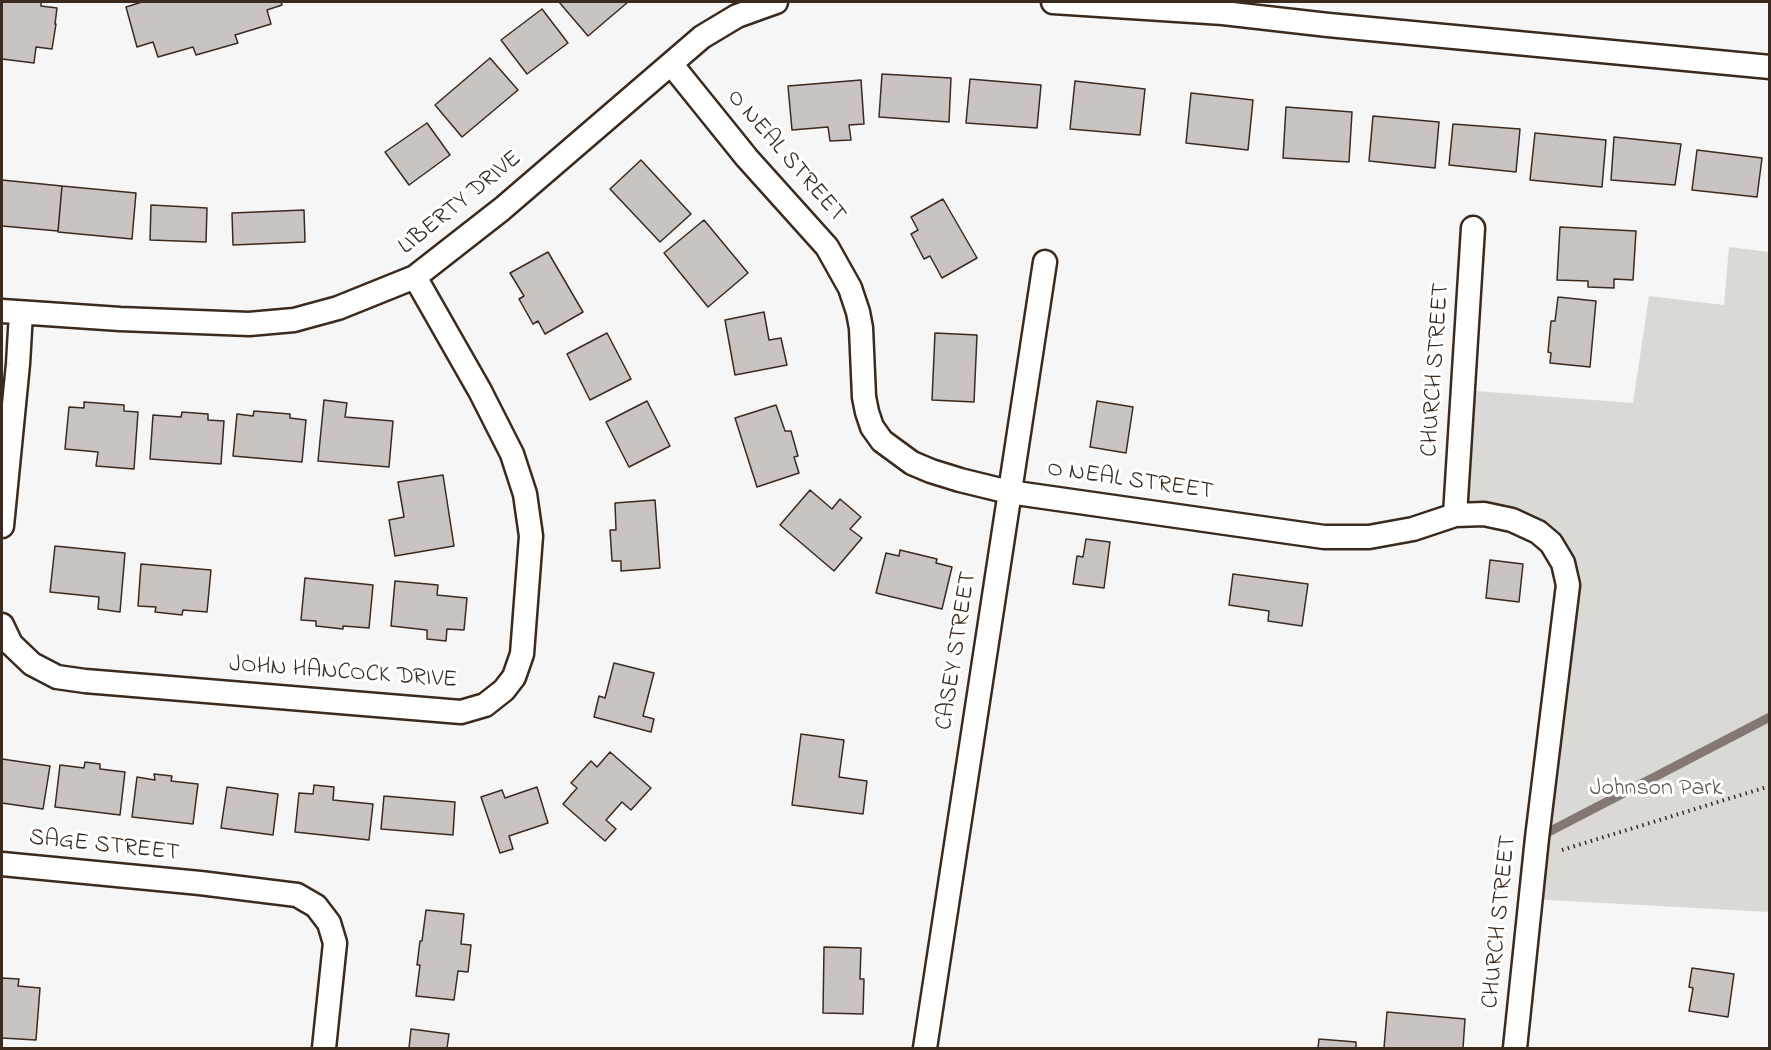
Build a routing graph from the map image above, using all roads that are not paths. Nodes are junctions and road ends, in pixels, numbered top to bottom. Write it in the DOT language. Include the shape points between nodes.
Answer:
graph roads {
  1 [pos="776,2"];
  2 [pos="1053,2"];
  3 [pos="1223,7"];
  4 [pos="672,65"];
  5 [pos="1770,67"];
  6 [pos="1473,228"];
  7 [pos="1045,262"];
  8 [pos="415,277"];
  9 [pos="11,312"];
  10 [pos="1009,492"];
  11 [pos="1455,515"];
  12 [pos="2,526"];
  13 [pos="2,626"];
  14 [pos="1542,802"];
  15 [pos="2,864"];
  16 [pos="324,1048"];
  17 [pos="925,1048"];
  18 [pos="1515,1048"];
  1 -- 4 [label="street, LIBERTY DRIVE" via="737,16 702,37"];
  2 -- 3 [label="street"];
  3 -- 5 [label="street" via="1328,25"];
  4 -- 8 [label="street, LIBERTY DRIVE" via="502,210"];
  4 -- 10 [label="street, O NEAL STREET" via="747,158 819,236 834,259 858,312 864,397 872,427 882,441 912,463 931,471"];
  6 -- 11 [label="street, CHURCH STREET"];
  7 -- 10 [label="street, CASEY STREET"];
  8 -- 9 [label="street, LIBERTY DRIVE" via="338,308 294,320 249,324"];
  8 -- 13 [label="street, JOHN HANCOCK DRIVE" via="507,444 525,494 531,536 522,654 514,677 504,690 485,705 461,712 85,681 57,677 32,664 11,644"];
  9 -- 12 [label="street" via="18,364"];
  10 -- 11 [label="street, O NEAL STREET" via="1324,537 1369,537 1413,529"];
  10 -- 17 [label="street, CASEY STREET"];
  11 -- 14 [label="street, O NEAL STREET" via="1484,514 1512,520 1538,532 1551,543 1563,563 1568,585"];
  14 -- 18 [label="street, CHURCH STREET"];
  15 -- 16 [label="street, SAGE STREET" via="297,895 316,906 329,923 335,943"];
}
